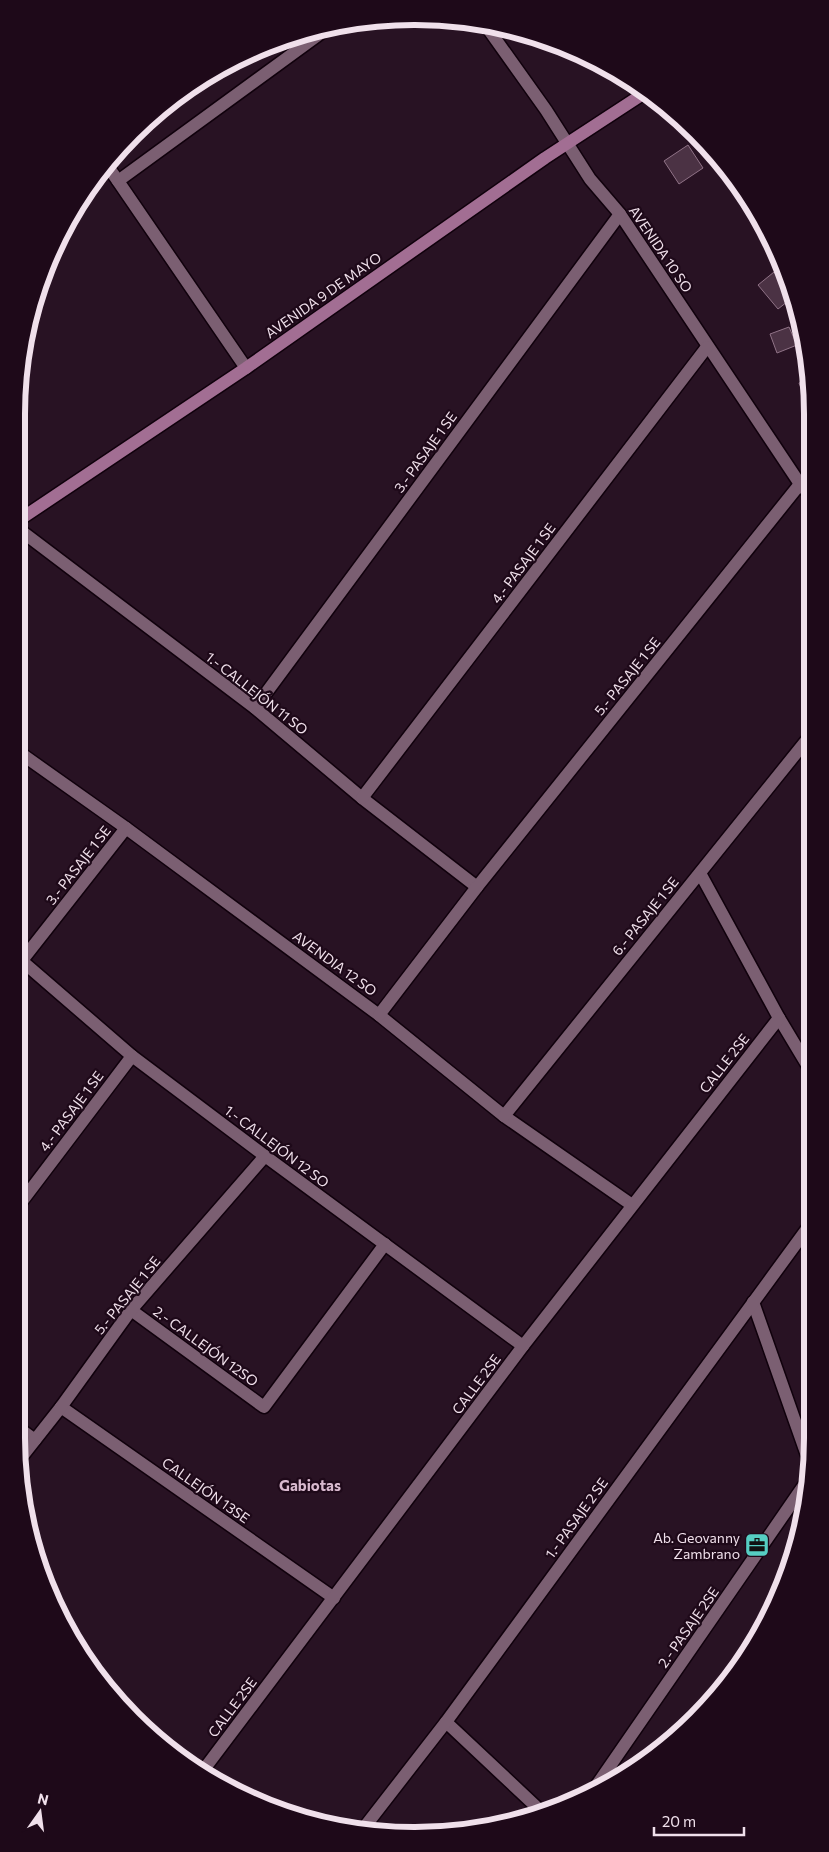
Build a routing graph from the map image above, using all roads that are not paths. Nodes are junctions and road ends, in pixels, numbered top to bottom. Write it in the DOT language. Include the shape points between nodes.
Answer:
graph roads {
  1 [pos="490,32"];
  2 [pos="314,38"];
  3 [pos="639,96"];
  4 [pos="567,143"];
  5 [pos="111,171"];
  6 [pos="118,181"];
  7 [pos="620,214"];
  8 [pos="707,347"];
  9 [pos="246,368"];
  10 [pos="800,484"];
  11 [pos="804,488"];
  12 [pos="25,516"];
  13 [pos="25,534"];
  14 [pos="254,708"];
  15 [pos="804,743"];
  16 [pos="25,756"];
  17 [pos="362,798"];
  18 [pos="126,828"];
  19 [pos="700,873"];
  20 [pos="477,887"];
  21 [pos="25,956"];
  22 [pos="25,969"];
  23 [pos="379,1015"];
  24 [pos="779,1018"];
  25 [pos="132,1056"];
  26 [pos="804,1060"];
  27 [pos="504,1116"];
  28 [pos="265,1156"];
  29 [pos="25,1197"];
  30 [pos="632,1205"];
  31 [pos="804,1233"];
  32 [pos="385,1244"];
  33 [pos="753,1302"];
  34 [pos="131,1310"];
  35 [pos="523,1346"];
  36 [pos="61,1407"];
  37 [pos="25,1433"];
  38 [pos="35,1440"];
  39 [pos="804,1446"];
  40 [pos="26,1452"];
  41 [pos="801,1490"];
  42 [pos="334,1598"];
  43 [pos="446,1722"];
  44 [pos="206,1766"];
  45 [pos="601,1780"];
  46 [pos="537,1807"];
  47 [pos="367,1824"];
  1 -- 4 [label="street, AVENIDA 10 SO"];
  2 -- 6 [label="street"];
  3 -- 4 [label="street, AVENIDA 9 DE MAYO"];
  4 -- 7 [label="street, AVENIDA 10 SO" via="590,179"];
  4 -- 9 [label="street, AVENIDA 9 DE MAYO"];
  5 -- 6 [label="street"];
  6 -- 9 [label="street"];
  7 -- 8 [label="street, AVENIDA 10 SO"];
  7 -- 14 [label="street, 3.- PASAJE 1 SE"];
  8 -- 10 [label="street, AVENIDA 10 SO"];
  8 -- 17 [label="street, 4.- PASAJE 1 SE"];
  9 -- 12 [label="street, AVENIDA 9 DE MAYO"];
  10 -- 11 [label="street, AVENIDA 10 SO"];
  10 -- 20 [label="street, 5.- PASAJE 1 SE"];
  13 -- 14 [label="street, 1.- CALLEJÓN 11 SO"];
  14 -- 17 [label="street, 1.- CALLEJÓN 11 SO"];
  15 -- 19 [label="street, 6.- PASAJE 1 SE"];
  16 -- 18 [label="street, AVENDIA 12 SO"];
  17 -- 20 [label="street, 1.- CALLEJÓN 11 SO"];
  18 -- 21 [label="street, 3.- PASAJE 1 SE"];
  18 -- 23 [label="street, AVENDIA 12 SO"];
  19 -- 24 [label="street"];
  19 -- 27 [label="street, 6.- PASAJE 1 SE"];
  20 -- 23 [label="street, 5.- PASAJE 1 SE"];
  22 -- 25 [label="street, 1.- CALLEJÓN 12 SO"];
  23 -- 27 [label="street, AVENDIA 12 SO"];
  24 -- 26 [label="street"];
  24 -- 30 [label="street, CALLE 2SE"];
  25 -- 28 [label="street, 1.- CALLEJÓN 12 SO"];
  25 -- 29 [label="street, 4.- PASAJE 1 SE"];
  27 -- 30 [label="street, AVENDIA 12 SO"];
  28 -- 32 [label="street, 1.- CALLEJÓN 12 SO"];
  28 -- 34 [label="street, 5.- PASAJE 1 SE"];
  30 -- 35 [label="street, CALLE 2SE"];
  31 -- 33 [label="street, 1.- PASAJE 2 SE"];
  32 -- 34 [label="street, 2.- CALLEJÓN 12SO" via="264,1407"];
  32 -- 35 [label="street, 1.- CALLEJÓN 12 SO"];
  33 -- 39 [label="street"];
  33 -- 43 [label="street, 1.- PASAJE 2 SE"];
  34 -- 36 [label="street, 5.- PASAJE 1 SE"];
  35 -- 42 [label="street, CALLE 2SE"];
  36 -- 38 [label="street, 5.- PASAJE 1 SE"];
  36 -- 42 [label="street, CALLEJÓN 13SE"];
  37 -- 38 [label="street"];
  38 -- 40 [label="street, 5.- PASAJE 1 SE"];
  41 -- 45 [label="street, 2.- PASAJE 2SE"];
  42 -- 44 [label="street, CALLE 2SE"];
  43 -- 46 [label="street"];
  43 -- 47 [label="street, 1.- PASAJE 2 SE"];
}
